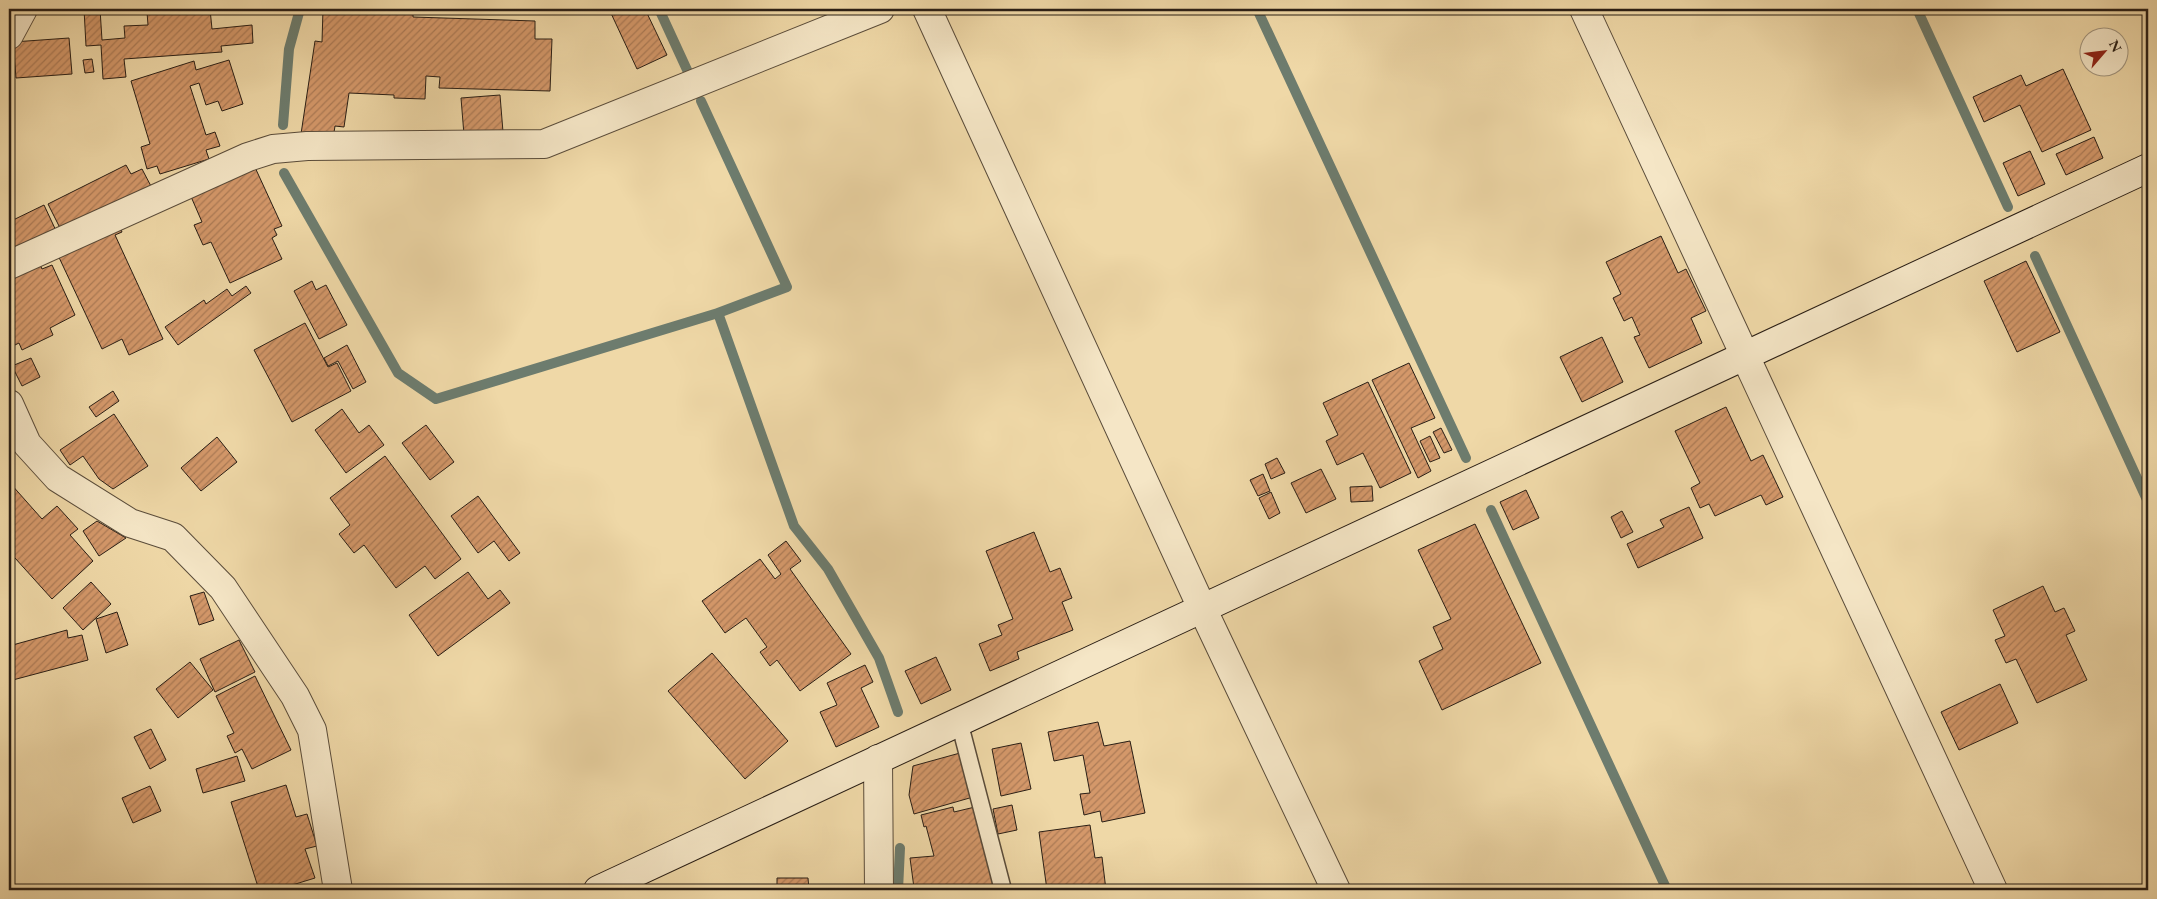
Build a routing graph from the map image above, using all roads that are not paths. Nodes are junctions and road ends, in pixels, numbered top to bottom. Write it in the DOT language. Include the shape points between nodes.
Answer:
graph roads {
  1 [pos="23,9"];
  2 [pos="880,9"];
  3 [pos="927,9"];
  4 [pos="1584,9"];
  5 [pos="9,35"];
  6 [pos="2148,168"];
  7 [pos="9,265"];
  8 [pos="1744,355"];
  9 [pos="9,404"];
  10 [pos="1202,608"];
  11 [pos="959,722"];
  12 [pos="878,759"];
  13 [pos="338,890"];
  14 [pos="598,890"];
  15 [pos="879,890"];
  16 [pos="1003,890"];
  17 [pos="1336,890"];
  18 [pos="1993,890"];
  1 -- 5 [label="street"];
  2 -- 7 [label="street" via="544,144 273,149 248,157"];
  3 -- 10 [label="street"];
  4 -- 8 [label="street"];
  6 -- 8 [label="street"];
  8 -- 10 [label="street"];
  8 -- 18 [label="street"];
  9 -- 13 [label="street" via="27,444 58,478 130,523 173,536 223,588 295,696 312,730"];
  10 -- 11 [label="street"];
  10 -- 17 [label="street"];
  11 -- 12 [label="street"];
  11 -- 16 [label="lane"];
  12 -- 14 [label="street"];
  12 -- 15 [label="street"];
}
